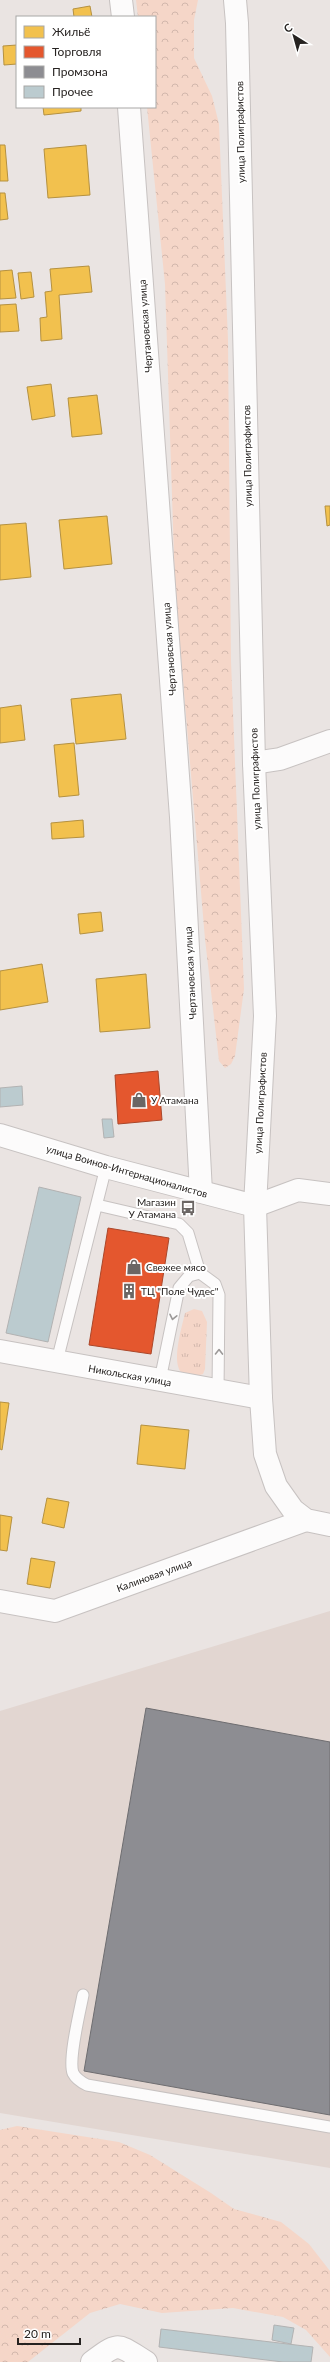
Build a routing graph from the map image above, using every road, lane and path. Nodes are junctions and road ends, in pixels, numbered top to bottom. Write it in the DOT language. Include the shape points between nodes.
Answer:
graph roads {
  1 [pos="121,0"];
  2 [pos="235,0"];
  3 [pos="123,16"];
  4 [pos="129,108"];
  5 [pos="330,741"];
  6 [pos="254,763"];
  7 [pos="0,1135"];
  8 [pos="106,1167"];
  9 [pos="201,1192"];
  10 [pos="330,1194"];
  11 [pos="97,1205"];
  12 [pos="255,1206"];
  13 [pos="200,1273"];
  14 [pos="0,1351"];
  15 [pos="57,1361"];
  16 [pos="160,1380"];
  17 [pos="218,1390"];
  18 [pos="261,1398"];
  19 [pos="306,1520"];
  20 [pos="330,1525"];
  21 [pos="0,1602"];
  22 [pos="83,1995"];
  23 [pos="330,2127"];
  24 [pos="92,2362"];
  25 [pos="146,2362"];
  1 -- 3 [label="street"];
  2 -- 6 [label="street, улица Полиграфистов"];
  4 -- 9 [label="street, Чертановская улица" via="181,817"];
  5 -- 6 [label="street" via="280,758"];
  6 -- 12 [label="street, улица Полиграфистов" via="265,1016"];
  7 -- 8 [label="street, улица Воинов-Интернационалистов"];
  8 -- 9 [label="street, улица Воинов-Интернационалистов"];
  8 -- 11 [label="lane"];
  9 -- 12 [label="street, улица Воинов-Интернационалистов"];
  10 -- 12 [label="street" via="298,1190"];
  11 -- 13 [label="lane" via="179,1224 188,1233"];
  11 -- 15 [label="lane"];
  12 -- 18 [label="street, улица Полиграфистов"];
  13 -- 16 [label="lane, one-way" via="189,1276 179,1288"];
  17 -- 13 [label="lane, one-way" via="219,1295 216,1284"];
  14 -- 15 [label="street, Никольская улица"];
  15 -- 16 [label="street, Никольская улица"];
  16 -- 17 [label="street, Никольская улица"];
  17 -- 18 [label="street, Никольская улица"];
  18 -- 19 [label="street, улица Полиграфистов" via="265,1454 269,1470 283,1500"];
  19 -- 20 [label="street, улица Полиграфистов"];
  19 -- 21 [label="street, Калиновая улица" via="55,1611"];
  22 -- 23 [label="lane" via="72,2061 73,2073 87,2085"];
  24 -- 25 [label="street" via="112,2347 123,2348"];
}
